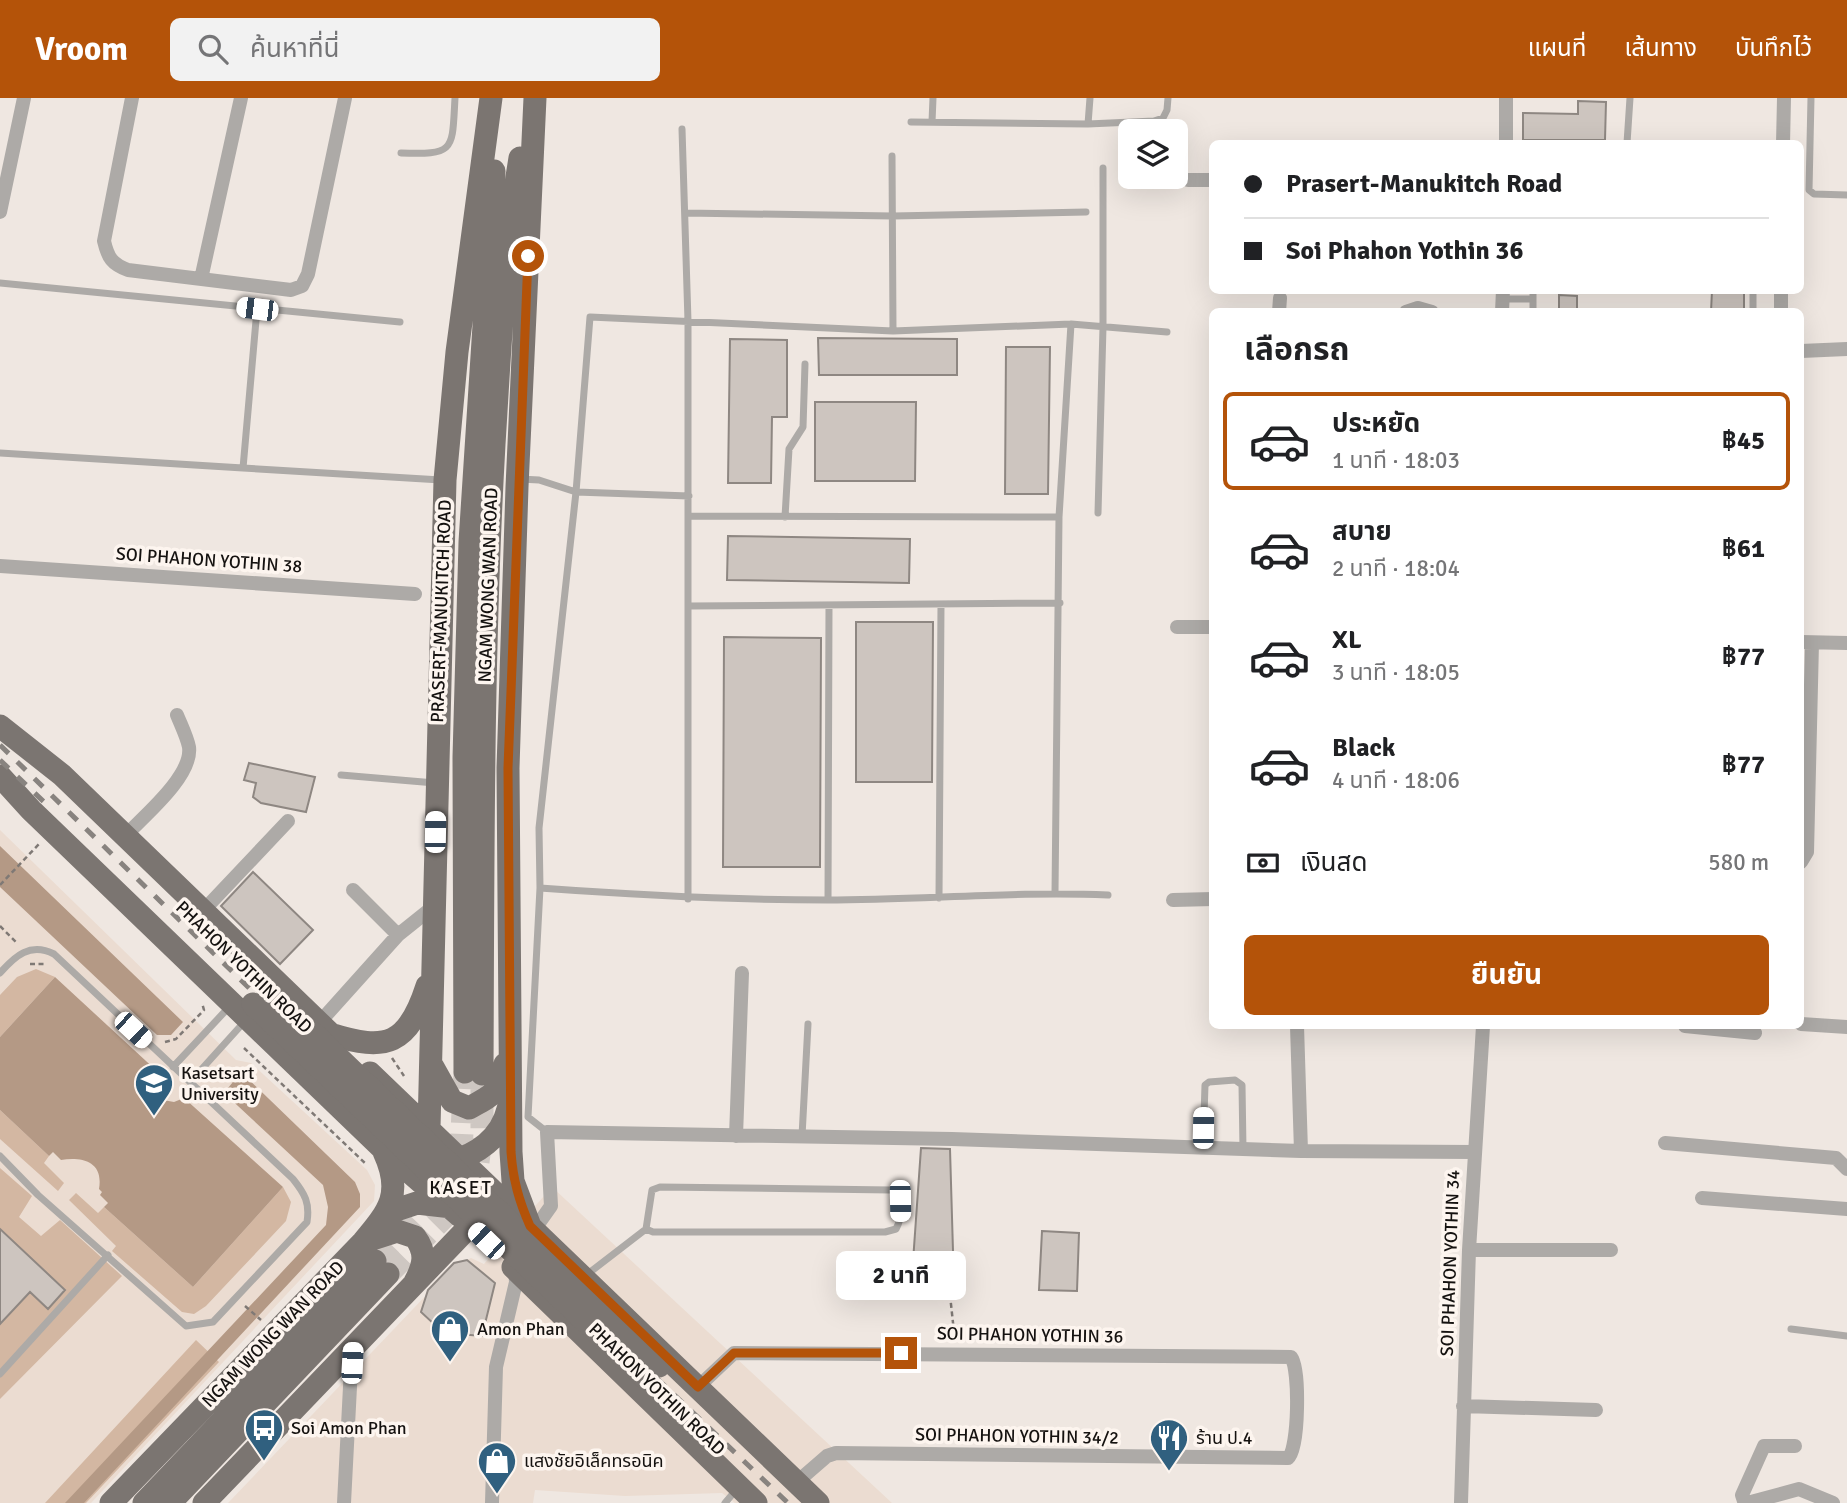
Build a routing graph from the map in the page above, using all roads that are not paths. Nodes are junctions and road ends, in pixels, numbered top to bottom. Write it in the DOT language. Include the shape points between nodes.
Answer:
graph roads {
  1 [pos="24,98"];
  2 [pos="132,98"];
  3 [pos="241,98"];
  4 [pos="345,98"];
  5 [pos="455,98"];
  6 [pos="492,98"];
  7 [pos="533,98"];
  8 [pos="933,98"];
  9 [pos="1090,98"];
  10 [pos="1168,98"];
  11 [pos="1506,98"];
  12 [pos="1630,98"];
  13 [pos="1784,98"];
  14 [pos="1811,98"];
  15 [pos="911,122"];
  16 [pos="932,122"];
  17 [pos="1088,124"];
  18 [pos="682,129"];
  19 [pos="1506,140"];
  20 [pos="1627,140"];
  21 [pos="1783,140"];
  22 [pos="401,153"];
  23 [pos="892,156"];
  24 [pos="1103,168"];
  25 [pos="1188,180"];
  26 [pos="1209,180"];
  27 [pos="1847,195"];
  28 [pos="0,212"];
  29 [pos="1086,212"];
  30 [pos="685,213"];
  31 [pos="893,216"];
  32 [pos="201,279"];
  33 [pos="0,283"];
  34 [pos="1533,295"];
  35 [pos="1502,300"];
  36 [pos="257,309"];
  37 [pos="688,321"];
  38 [pos="400,323"];
  39 [pos="1070,324"];
  40 [pos="1103,327"];
  41 [pos="894,331"];
  42 [pos="1167,332"];
  43 [pos="1847,349"];
  44 [pos="1804,351"];
  45 [pos="805,365"];
  46 [pos="0,453"];
  47 [pos="243,468"];
  48 [pos="517,478"];
  49 [pos="445,480"];
  50 [pos="576,492"];
  51 [pos="689,496"];
  52 [pos="1098,513"];
  53 [pos="688,516"];
  54 [pos="785,517"];
  55 [pos="1059,517"];
  56 [pos="0,566"];
  57 [pos="415,594"];
  58 [pos="1060,603"];
  59 [pos="941,604"];
  60 [pos="690,606"];
  61 [pos="829,606"];
  62 [pos="1177,627"];
  63 [pos="1209,627"];
  64 [pos="1806,643"];
  65 [pos="1847,643"];
  66 [pos="177,715"];
  67 [pos="0,726"];
  68 [pos="0,766"];
  69 [pos="341,775"];
  70 [pos="0,776"];
  71 [pos="436,783"];
  72 [pos="288,821"];
  73 [pos="125,836"];
  74 [pos="1804,857"];
  75 [pos="540,888"];
  76 [pos="353,890"];
  77 [pos="1055,893"];
  78 [pos="1108,895"];
  79 [pos="939,898"];
  80 [pos="688,899"];
  81 [pos="1209,899"];
  82 [pos="828,900"];
  83 [pos="1173,900"];
  84 [pos="433,907"];
  85 [pos="202,912"];
  86 [pos="398,935"];
  87 [pos="433,969"];
  88 [pos="742,973"];
  89 [pos="0,974"];
  90 [pos="250,1005"];
  91 [pos="808,1024"];
  92 [pos="1804,1024"];
  93 [pos="1847,1027"];
  94 [pos="325,1029"];
  95 [pos="1297,1029"];
  96 [pos="1483,1029"];
  97 [pos="1715,1029"];
  98 [pos="1755,1033"];
  99 [pos="509,1047"];
  100 [pos="431,1063"];
  101 [pos="173,1067"];
  102 [pos="300,1069"];
  103 [pos="190,1082"];
  104 [pos="511,1099"];
  105 [pos="429,1128"];
  106 [pos="512,1132"];
  107 [pos="547,1132"];
  108 [pos="736,1136"];
  109 [pos="802,1137"];
  110 [pos="1665,1143"];
  111 [pos="1203,1147"];
  112 [pos="1243,1149"];
  113 [pos="1301,1151"];
  114 [pos="1474,1152"];
  115 [pos="0,1156"];
  116 [pos="384,1159"];
  117 [pos="452,1161"];
  118 [pos="1847,1169"];
  119 [pos="500,1194"];
  120 [pos="1702,1198"];
  121 [pos="1847,1209"];
  122 [pos="387,1213"];
  123 [pos="467,1213"];
  124 [pos="532,1228"];
  125 [pos="646,1229"];
  126 [pos="1469,1250"];
  127 [pos="1611,1250"];
  128 [pos="108,1255"];
  129 [pos="376,1259"];
  130 [pos="515,1269"];
  131 [pos="585,1276"];
  132 [pos="411,1287"];
  133 [pos="554,1308"];
  134 [pos="1791,1329"];
  135 [pos="1847,1336"];
  136 [pos="352,1348"];
  137 [pos="652,1373"];
  138 [pos="0,1374"];
  139 [pos="698,1387"];
  140 [pos="1463,1406"];
  141 [pos="1595,1410"];
  142 [pos="1795,1446"];
  143 [pos="1288,1458"];
  144 [pos="800,1493"];
  145 [pos="732,1495"];
  146 [pos="111,1503"];
  147 [pos="144,1503"];
  148 [pos="170,1503"];
  149 [pos="204,1503"];
  150 [pos="344,1503"];
  151 [pos="492,1503"];
  152 [pos="756,1503"];
  153 [pos="773,1503"];
  154 [pos="818,1503"];
  155 [pos="1461,1503"];
  156 [pos="1833,1503"];
  1 -- 28 [label="street"];
  2 -- 32 [label="street" via="104,242 107,256 128,270"];
  3 -- 32 [label="street"];
  4 -- 32 [label="street" via="302,286 271,289"];
  5 -- 22 [label="lane" via="452,140 447,149 436,154"];
  6 -- 7 [label="main road, NGAM WONG WAN ROAD" via="494,167 471,515 464,730 474,1073 489,527 503,297 518,168"];
  6 -- 49 [label="main road, PRASERT-MANUKITCH ROAD" via="458,338"];
  7 -- 48 [label="main road"];
  8 -- 16 [label="lane"];
  9 -- 17 [label="lane"];
  10 -- 17 [label="lane" via="1163,118"];
  11 -- 19 [label="street"];
  12 -- 20 [label="lane"];
  13 -- 21 [label="street"];
  14 -- 27 [label="lane" via="1809,190"];
  15 -- 16 [label="lane"];
  16 -- 17 [label="lane"];
  18 -- 30 [label="lane"];
  23 -- 31 [label="lane"];
  24 -- 40 [label="lane"];
  25 -- 26 [label="street"];
  29 -- 31 [label="lane"];
  30 -- 31 [label="lane"];
  30 -- 37 [label="lane"];
  31 -- 41 [label="lane"];
  33 -- 36 [label="lane"];
  34 -- 35 [label="lane"];
  36 -- 38 [label="lane"];
  36 -- 47 [label="lane"];
  37 -- 41 [label="lane"];
  37 -- 50 [label="lane" via="590,317"];
  37 -- 51 [label="lane"];
  39 -- 40 [label="lane"];
  39 -- 41 [label="lane"];
  39 -- 55 [label="lane"];
  40 -- 42 [label="lane"];
  40 -- 52 [label="lane"];
  43 -- 44 [label="street"];
  45 -- 54 [label="lane" via="803,427 789,449"];
  46 -- 47 [label="lane"];
  47 -- 49 [label="lane"];
  48 -- 50 [label="lane"];
  48 -- 99 [label="main road" via="508,768"];
  49 -- 71 [label="main road, PRASERT-MANUKITCH ROAD"];
  50 -- 51 [label="lane"];
  50 -- 75 [label="lane" via="539,828"];
  51 -- 53 [label="lane"];
  53 -- 54 [label="lane"];
  53 -- 60 [label="lane"];
  54 -- 55 [label="lane"];
  55 -- 58 [label="lane"];
  56 -- 57 [label="street, SOI PHAHON YOTHIN 38"];
  58 -- 59 [label="lane"];
  58 -- 77 [label="lane"];
  59 -- 61 [label="lane"];
  59 -- 79 [label="lane"];
  60 -- 61 [label="lane"];
  60 -- 80 [label="lane"];
  61 -- 82 [label="lane"];
  62 -- 63 [label="street"];
  64 -- 65 [label="street"];
  64 -- 74 [label="street"];
  66 -- 73 [label="street" via="189,757 170,790"];
  67 -- 73 [label="main road, PHAHON YOTHIN ROAD" via="53,767"];
  67 -- 90 [label="main road, PHAHON YOTHIN ROAD"];
  68 -- 90 [label="main road, PHAHON YOTHIN ROAD"];
  69 -- 71 [label="lane"];
  70 -- 90 [label="main road, PHAHON YOTHIN ROAD" via="31,810"];
  71 -- 84 [label="main road, PRASERT-MANUKITCH ROAD"];
  72 -- 85 [label="street"];
  73 -- 85 [label="main road, PHAHON YOTHIN ROAD"];
  75 -- 80 [label="lane"];
  75 -- 107 [label="lane" via="528,1117"];
  76 -- 86 [label="street"];
  77 -- 78 [label="lane"];
  77 -- 79 [label="lane"];
  79 -- 82 [label="lane"];
  80 -- 82 [label="lane"];
  81 -- 83 [label="street"];
  84 -- 86 [label="street"];
  84 -- 87 [label="main road, PRASERT-MANUKITCH ROAD"];
  85 -- 94 [label="main road, PHAHON YOTHIN ROAD"];
  86 -- 94 [label="street"];
  87 -- 94 [label="main road" via="410,1026 384,1044 363,1045"];
  87 -- 100 [label="main road, PRASERT-MANUKITCH ROAD"];
  88 -- 108 [label="street"];
  89 -- 101 [label="lane" via="15,956 29,950 42,948 54,954"];
  90 -- 101 [label="lane"];
  90 -- 102 [label="main road, PHAHON YOTHIN ROAD"];
  90 -- 103 [label="lane"];
  90 -- 137 [label="main road, PHAHON YOTHIN ROAD, bridge"];
  91 -- 109 [label="lane"];
  92 -- 93 [label="street"];
  94 -- 102 [label="main road" via="342,1055 341,1068 335,1076 322,1080"];
  94 -- 105 [label="main road, PHAHON YOTHIN ROAD"];
  95 -- 113 [label="street"];
  96 -- 114 [label="street, SOI PHAHON YOTHIN 34"];
  97 -- 98 [label="street"];
  99 -- 100 [label="main road" via="501,1086 469,1108 452,1101"];
  99 -- 104 [label="main road"];
  100 -- 105 [label="main road, PRASERT-MANUKITCH ROAD"];
  101 -- 103 [label="lane"];
  102 -- 116 [label="main road, PHAHON YOTHIN ROAD"];
  103 -- 128 [label="lane" via="293,1179 309,1206 307,1222 213,1322 201,1326 186,1325"];
  104 -- 106 [label="main road"];
  104 -- 117 [label="main road" via="506,1121 496,1136"];
  105 -- 117 [label="main road, PHAHON YOTHIN ROAD"];
  106 -- 119 [label="main road"];
  106 -- 124 [label="main road" via="513,1181"];
  107 -- 108 [label="street"];
  107 -- 124 [label="street" via="551,1206 547,1216"];
  108 -- 109 [label="street"];
  109 -- 111 [label="street"];
  110 -- 118 [label="street" via="1836,1158"];
  111 -- 112 [label="street"];
  111 -- 112 [label="lane" via="1205,1085 1235,1080 1242,1085"];
  112 -- 113 [label="street"];
  113 -- 114 [label="street"];
  114 -- 126 [label="street, SOI PHAHON YOTHIN 34"];
  115 -- 128 [label="lane"];
  116 -- 117 [label="main road"];
  116 -- 122 [label="main road" via="393,1174"];
  116 -- 123 [label="main road, PHAHON YOTHIN ROAD"];
  117 -- 119 [label="main road, PHAHON YOTHIN ROAD"];
  117 -- 123 [label="main road"];
  119 -- 123 [label="main road"];
  119 -- 124 [label="main road, PHAHON YOTHIN ROAD"];
  120 -- 121 [label="street"];
  122 -- 123 [label="main road" via="416,1203"];
  122 -- 129 [label="main road, NGAM WONG WAN ROAD"];
  123 -- 124 [label="main road"];
  123 -- 130 [label="main road, PHAHON YOTHIN ROAD"];
  123 -- 132 [label="main road"];
  124 -- 131 [label="main road, PHAHON YOTHIN ROAD"];
  125 -- 125 [label="lane" via="648,1199 652,1190 660,1187 891,1190 900,1201 901,1221 896,1230 885,1232 653,1233"];
  125 -- 131 [label="lane"];
  126 -- 127 [label="street"];
  126 -- 140 [label="street, SOI PHAHON YOTHIN 34"];
  128 -- 138 [label="lane"];
  129 -- 132 [label="main road" via="397,1231 415,1237 424,1262"];
  129 -- 146 [label="main road, NGAM WONG WAN ROAD"];
  129 -- 147 [label="main road, NGAM WONG WAN ROAD"];
  129 -- 148 [label="main road, NGAM WONG WAN ROAD"];
  130 -- 133 [label="main road, PHAHON YOTHIN ROAD"];
  130 -- 151 [label="street" via="496,1367"];
  131 -- 133 [label="main road"];
  131 -- 139 [label="main road, PHAHON YOTHIN ROAD"];
  132 -- 136 [label="main road"];
  133 -- 145 [label="main road, PHAHON YOTHIN ROAD"];
  134 -- 135 [label="lane"];
  136 -- 149 [label="main road"];
  136 -- 150 [label="street"];
  137 -- 144 [label="main road, PHAHON YOTHIN ROAD"];
  137 -- 153 [label="main road, PHAHON YOTHIN ROAD"];
  139 -- 143 [label="street, SOI PHAHON YOTHIN 36" via="734,1353 1291,1357 1297,1369 1297,1395 1295,1447"];
  139 -- 144 [label="main road, PHAHON YOTHIN ROAD"];
  140 -- 141 [label="street"];
  140 -- 155 [label="street, SOI PHAHON YOTHIN 34"];
  142 -- 156 [label="street" via="1764,1446 1742,1495 1744,1501 1799,1489"];
  143 -- 144 [label="street, SOI PHAHON YOTHIN 34/2" via="836,1452 827,1456"];
  144 -- 154 [label="main road, PHAHON YOTHIN ROAD"];
  145 -- 152 [label="main road, PHAHON YOTHIN ROAD"];
}
